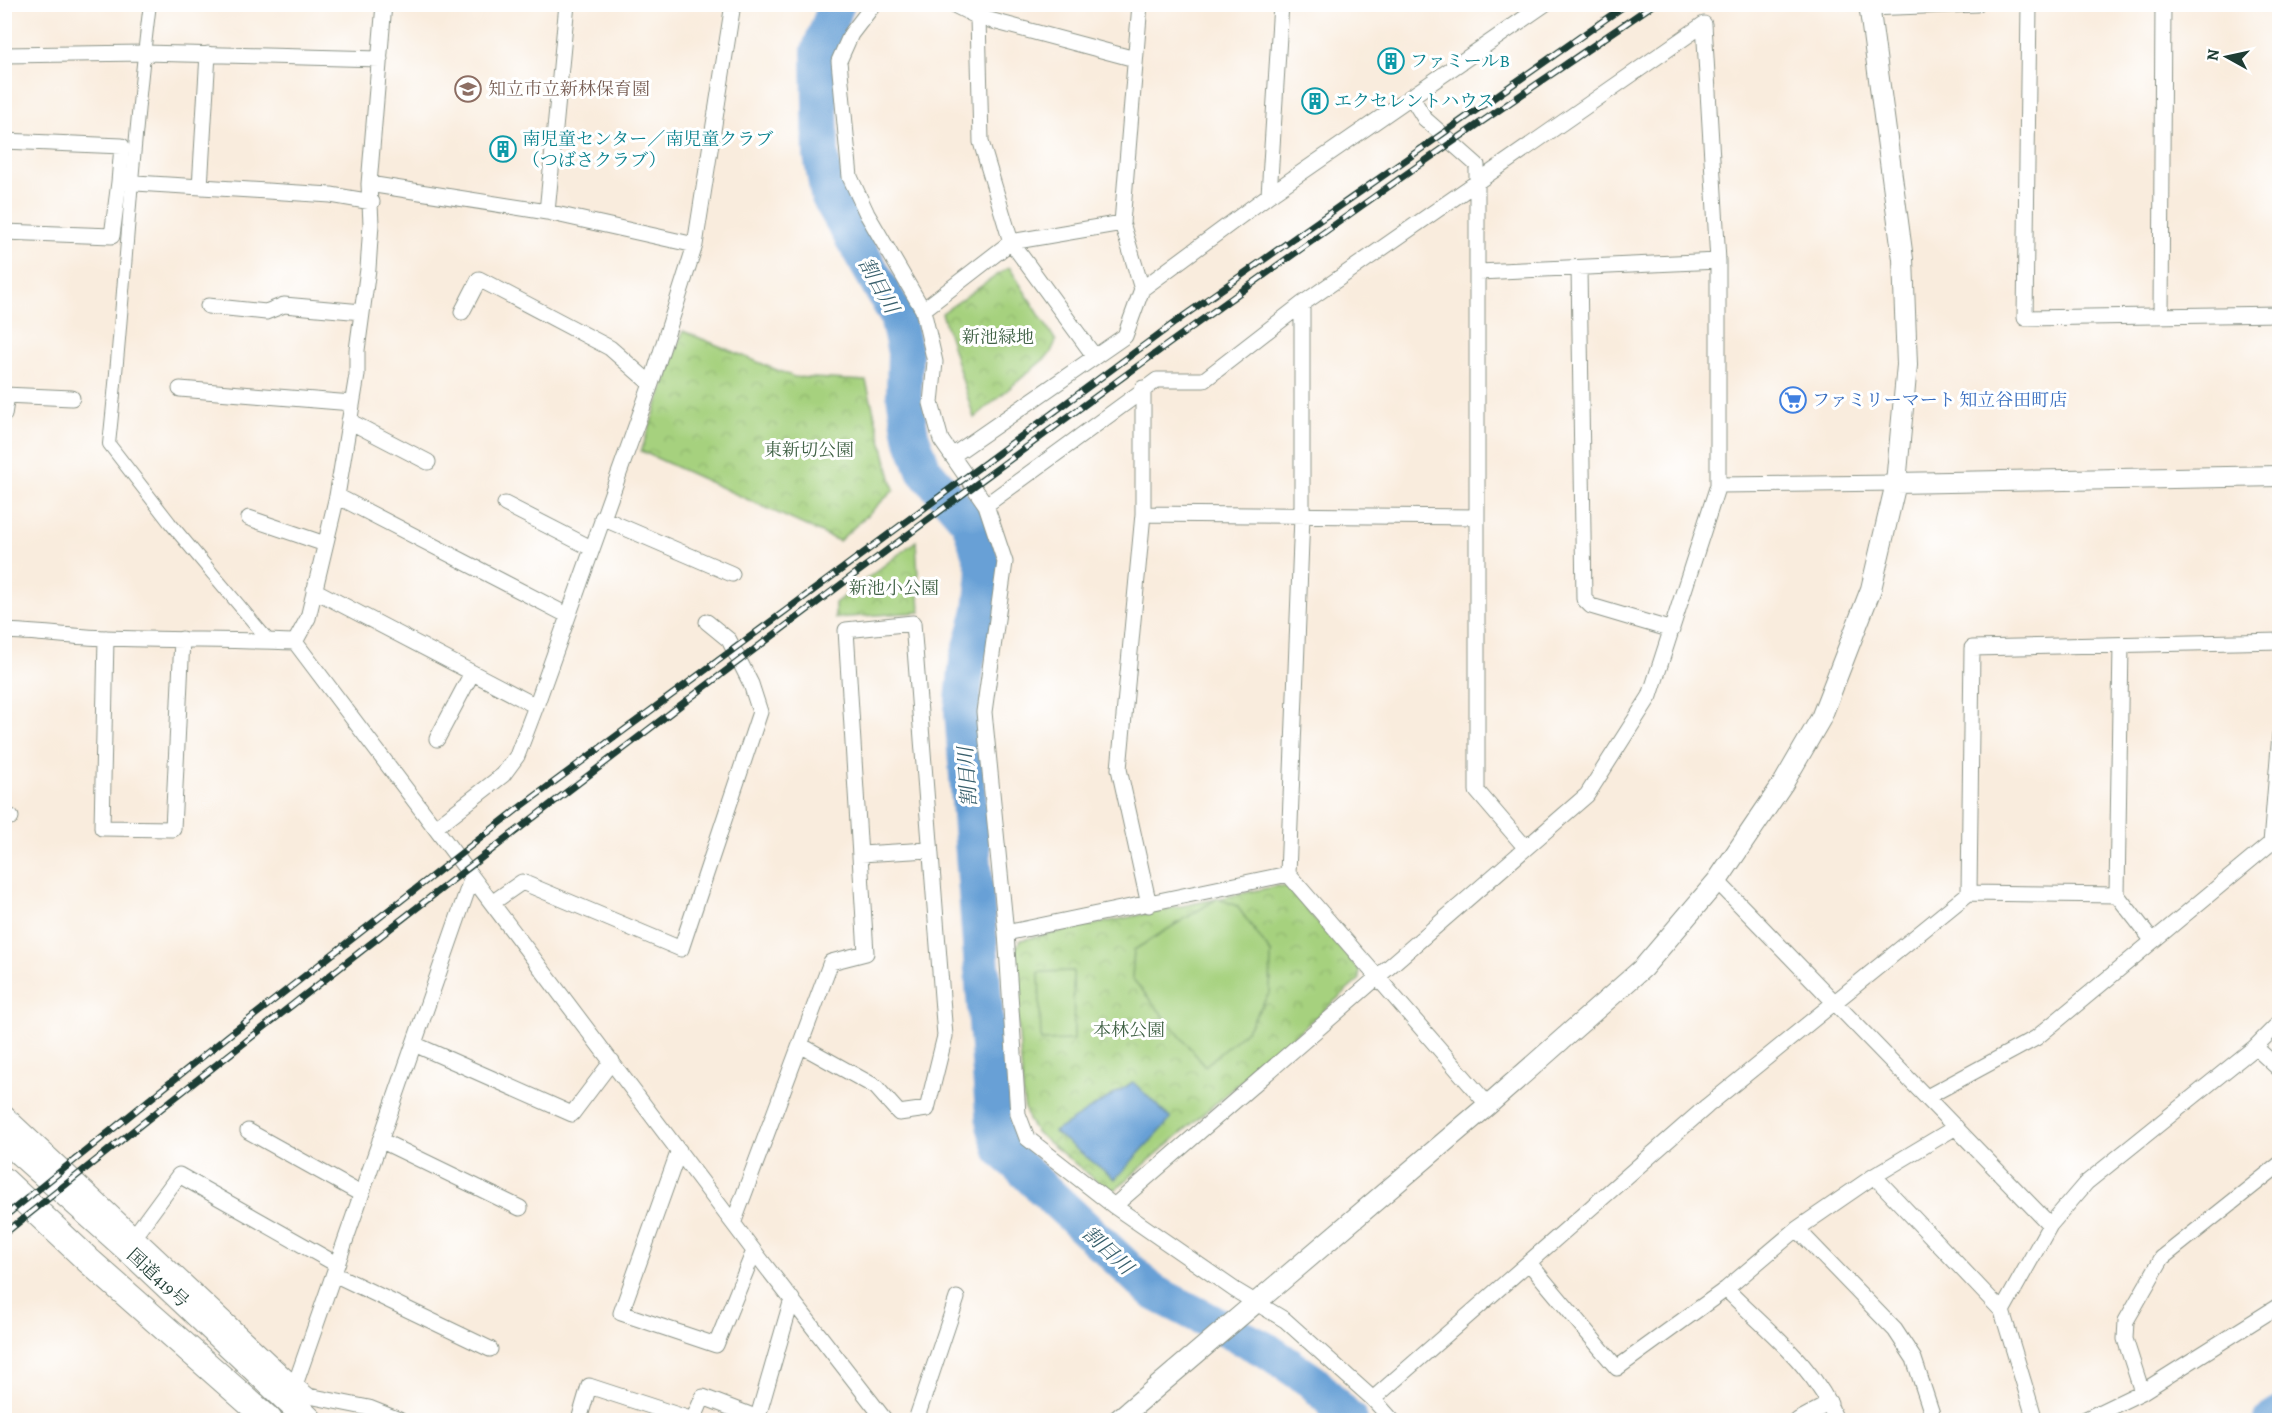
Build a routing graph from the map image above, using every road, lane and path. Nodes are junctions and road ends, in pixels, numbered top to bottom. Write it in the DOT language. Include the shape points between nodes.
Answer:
graph roads {
  1 [pos="150,4"];
  2 [pos="384,4"];
  3 [pos="567,4"];
  4 [pos="733,4"];
  5 [pos="874,4"];
  6 [pos="952,4"];
  7 [pos="1140,4"];
  8 [pos="1281,4"];
  9 [pos="1545,4"];
  10 [pos="1977,4"];
  11 [pos="2029,4"];
  12 [pos="2163,4"];
  13 [pos="1869,6"];
  14 [pos="978,17"];
  15 [pos="144,53"];
  16 [pos="208,54"];
  17 [pos="4,55"];
  18 [pos="380,58"];
  19 [pos="1135,59"];
  20 [pos="1412,98"];
  21 [pos="4,141"];
  22 [pos="126,183"];
  23 [pos="1477,183"];
  24 [pos="369,184"];
  25 [pos="200,187"];
  26 [pos="1269,195"];
  27 [pos="372,201"];
  28 [pos="547,212"];
  29 [pos="1122,223"];
  30 [pos="4,232"];
  31 [pos="1011,242"];
  32 [pos="695,244"];
  33 [pos="1718,261"];
  34 [pos="1579,268"];
  35 [pos="1479,272"];
  36 [pos="1142,289"];
  37 [pos="1302,304"];
  38 [pos="208,306"];
  39 [pos="924,310"];
  40 [pos="362,312"];
  41 [pos="462,312"];
  42 [pos="2280,314"];
  43 [pos="2161,316"];
  44 [pos="1095,357"];
  45 [pos="651,384"];
  46 [pos="1143,388"];
  47 [pos="180,389"];
  48 [pos="6,395"];
  49 [pos="72,398"];
  50 [pos="352,403"];
  51 [pos="4,414"];
  52 [pos="349,421"];
  53 [pos="952,456"];
  54 [pos="428,462"];
  55 [pos="2280,476"];
  56 [pos="1896,483"];
  57 [pos="1718,484"];
  58 [pos="336,496"];
  59 [pos="505,504"];
  60 [pos="986,505"];
  61 [pos="1143,514"];
  62 [pos="1302,516"];
  63 [pos="1477,517"];
  64 [pos="249,518"];
  65 [pos="602,518"];
  66 [pos="325,544"];
  67 [pos="591,548"];
  68 [pos="732,574"];
  69 [pos="314,590"];
  70 [pos="567,615"];
  71 [pos="706,622"];
  72 [pos="1672,630"];
  73 [pos="4,631"];
  74 [pos="106,638"];
  75 [pos="182,639"];
  76 [pos="269,641"];
  77 [pos="2280,641"];
  78 [pos="295,642"];
  79 [pos="2121,645"];
  80 [pos="472,673"];
  81 [pos="536,706"];
  82 [pos="2280,734"];
  83 [pos="437,739"];
  84 [pos="436,827"];
  85 [pos="1526,847"];
  86 [pos="929,850"];
  87 [pos="861,854"];
  88 [pos="1288,874"];
  89 [pos="472,878"];
  90 [pos="1717,881"];
  91 [pos="1969,893"];
  92 [pos="2117,896"];
  93 [pos="492,903"];
  94 [pos="1149,904"];
  95 [pos="1006,933"];
  96 [pos="2152,940"];
  97 [pos="1376,978"];
  98 [pos="1837,1003"];
  99 [pos="2280,1022"];
  100 [pos="414,1044"];
  101 [pos="802,1046"];
  102 [pos="2255,1047"];
  103 [pos="612,1061"];
  104 [pos="2280,1070"];
  105 [pos="1927,1097"];
  106 [pos="1488,1105"];
  107 [pos="4,1112"];
  108 [pos="1956,1127"];
  109 [pos="248,1131"];
  110 [pos="4,1138"];
  111 [pos="380,1140"];
  112 [pos="680,1150"];
  113 [pos="2280,1164"];
  114 [pos="1874,1176"];
  115 [pos="4,1181"];
  116 [pos="4,1193"];
  117 [pos="362,1194"];
  118 [pos="1114,1206"];
  119 [pos="520,1208"];
  120 [pos="734,1221"];
  121 [pos="2050,1226"];
  122 [pos="1797,1229"];
  123 [pos="135,1235"];
  124 [pos="754,1251"];
  125 [pos="89,1261"];
  126 [pos="1530,1264"];
  127 [pos="335,1269"];
  128 [pos="1726,1289"];
  129 [pos="957,1298"];
  130 [pos="792,1299"];
  131 [pos="2280,1305"];
  132 [pos="1253,1307"];
  133 [pos="2002,1311"];
  134 [pos="490,1349"];
  135 [pos="294,1385"];
  136 [pos="2142,1392"];
  137 [pos="1373,1399"];
  138 [pos="1830,1403"];
  139 [pos="758,1419"];
  140 [pos="269,1420"];
  141 [pos="309,1420"];
  142 [pos="399,1420"];
  143 [pos="579,1420"];
  144 [pos="693,1420"];
  145 [pos="885,1420"];
  146 [pos="916,1420"];
  147 [pos="1118,1420"];
  148 [pos="1392,1420"];
  149 [pos="1798,1420"];
  150 [pos="1836,1420"];
  151 [pos="1934,1420"];
  152 [pos="2035,1420"];
  153 [pos="2084,1420"];
  1 -- 15 [label="street"];
  2 -- 18 [label="street"];
  3 -- 28 [label="street"];
  4 -- 32 [label="street"];
  5 -- 39 [label="street" via="851,34 839,62 850,177 867,214"];
  6 -- 14 [label="street"];
  7 -- 19 [label="street"];
  8 -- 26 [label="street"];
  9 -- 20 [label="street"];
  10 -- 13 [label="street"];
  11 -- 43 [label="street" via="2025,318"];
  12 -- 43 [label="street"];
  13 -- 56 [label="street" via="1903,260 1907,365"];
  14 -- 19 [label="street"];
  14 -- 31 [label="street" via="981,142"];
  15 -- 16 [label="street"];
  15 -- 17 [label="street"];
  15 -- 22 [label="street"];
  16 -- 18 [label="street"];
  16 -- 25 [label="street"];
  18 -- 24 [label="street"];
  19 -- 29 [label="street"];
  20 -- 23 [label="street" via="1425,119 1477,165"];
  20 -- 26 [label="street"];
  21 -- 22 [label="street" via="122,146"];
  22 -- 25 [label="street"];
  22 -- 30 [label="street" via="112,236"];
  22 -- 76 [label="street" via="109,444"];
  23 -- 33 [label="street" via="1704,24"];
  23 -- 35 [label="street"];
  23 -- 37 [label="street"];
  24 -- 27 [label="street"];
  24 -- 28 [label="street"];
  25 -- 27 [label="street"];
  26 -- 36 [label="street"];
  27 -- 40 [label="street"];
  28 -- 32 [label="street"];
  29 -- 31 [label="street"];
  29 -- 36 [label="street"];
  31 -- 39 [label="street"];
  31 -- 44 [label="street"];
  32 -- 45 [label="street"];
  33 -- 34 [label="street"];
  33 -- 57 [label="street"];
  34 -- 35 [label="street"];
  34 -- 72 [label="street" via="1584,599 1591,606"];
  35 -- 63 [label="street"];
  36 -- 44 [label="street" via="1125,336"];
  37 -- 46 [label="street" via="1204,380 1157,380"];
  37 -- 62 [label="street"];
  38 -- 40 [label="street" via="266,312 284,305"];
  39 -- 53 [label="street" via="935,362 931,403 941,440"];
  40 -- 50 [label="street"];
  41 -- 45 [label="street" via="479,279 610,348"];
  42 -- 43 [label="street"];
  44 -- 53 [label="street"];
  45 -- 65 [label="street"];
  46 -- 60 [label="street"];
  46 -- 61 [label="street"];
  47 -- 50 [label="street"];
  48 -- 49 [label="street"];
  48 -- 51 [label="street"];
  50 -- 52 [label="street"];
  52 -- 54 [label="street"];
  52 -- 58 [label="street"];
  53 -- 60 [label="street"];
  55 -- 56 [label="street"];
  56 -- 57 [label="street"];
  56 -- 90 [label="street" via="1871,590 1821,718 1784,782"];
  57 -- 72 [label="street"];
  58 -- 66 [label="street"];
  58 -- 70 [label="street"];
  59 -- 67 [label="street"];
  60 -- 95 [label="street" via="1005,562 984,712"];
  61 -- 62 [label="street"];
  61 -- 94 [label="street" via="1119,769"];
  62 -- 63 [label="street"];
  62 -- 88 [label="street"];
  63 -- 85 [label="street" via="1476,790"];
  64 -- 66 [label="street"];
  65 -- 67 [label="street"];
  65 -- 68 [label="street"];
  66 -- 69 [label="street"];
  67 -- 70 [label="street"];
  69 -- 78 [label="street" via="308,618"];
  69 -- 80 [label="street"];
  70 -- 81 [label="street"];
  71 -- 93 [label="street" via="729,640 760,712 681,950 522,882"];
  72 -- 85 [label="street" via="1650,696 1587,795"];
  73 -- 74 [label="street"];
  74 -- 75 [label="street"];
  74 -- 75 [label="street" via="102,828 173,829"];
  75 -- 76 [label="street"];
  76 -- 78 [label="street"];
  77 -- 79 [label="street"];
  78 -- 84 [label="street"];
  79 -- 91 [label="street" via="1972,648"];
  79 -- 92 [label="street"];
  80 -- 81 [label="street"];
  80 -- 83 [label="street"];
  81 -- 84 [label="street" via="517,756 503,774"];
  82 -- 96 [label="street" via="2271,843"];
  84 -- 89 [label="street"];
  85 -- 97 [label="street"];
  86 -- 87 [label="street"];
  86 -- 87 [label="street" via="913,623 846,630"];
  86 -- 101 [label="street" via="945,1036 927,1109 899,1113 876,1087"];
  87 -- 101 [label="street" via="866,952 831,962"];
  88 -- 94 [label="street"];
  88 -- 97 [label="street"];
  89 -- 93 [label="street"];
  89 -- 100 [label="street"];
  90 -- 98 [label="street"];
  90 -- 106 [label="street" via="1643,968"];
  91 -- 92 [label="street"];
  91 -- 98 [label="street"];
  92 -- 96 [label="street"];
  93 -- 103 [label="street"];
  94 -- 95 [label="street"];
  95 -- 118 [label="street" via="1018,1114 1027,1138"];
  96 -- 105 [label="street" via="2036,1038"];
  97 -- 106 [label="street"];
  97 -- 118 [label="street"];
  98 -- 105 [label="street"];
  98 -- 126 [label="street" via="1707,1107"];
  99 -- 102 [label="street"];
  100 -- 103 [label="street" via="572,1114"];
  100 -- 111 [label="street"];
  101 -- 120 [label="street"];
  102 -- 104 [label="street"];
  102 -- 121 [label="street" via="2086,1183"];
  103 -- 112 [label="street"];
  105 -- 108 [label="street"];
  106 -- 132 [label="street"];
  107 -- 123 [label="street"];
  108 -- 114 [label="street"];
  108 -- 121 [label="street"];
  109 -- 117 [label="street"];
  110 -- 141 [label="highway, 国道419号"];
  111 -- 117 [label="street"];
  111 -- 119 [label="street"];
  112 -- 120 [label="street"];
  112 -- 124 [label="street" via="621,1313 717,1345"];
  113 -- 136 [label="street" via="2162,1258 2126,1321 2125,1339"];
  114 -- 122 [label="street"];
  114 -- 133 [label="street"];
  115 -- 125 [label="highway, 国道419号"];
  116 -- 125 [label="highway, 国道419号"];
  117 -- 127 [label="street"];
  118 -- 132 [label="street"];
  120 -- 124 [label="street"];
  121 -- 133 [label="street"];
  122 -- 128 [label="street"];
  122 -- 151 [label="street" via="1895,1330 1914,1359"];
  123 -- 127 [label="street" via="178,1175"];
  123 -- 135 [label="street"];
  124 -- 130 [label="street"];
  125 -- 140 [label="highway, 国道419号"];
  126 -- 128 [label="street" via="1617,1368"];
  126 -- 137 [label="street"];
  127 -- 134 [label="street"];
  127 -- 135 [label="street"];
  128 -- 138 [label="street" via="1812,1376"];
  129 -- 146 [label="street"];
  130 -- 139 [label="street"];
  130 -- 145 [label="street"];
  131 -- 136 [label="street"];
  132 -- 137 [label="street" via="1286,1320"];
  132 -- 147 [label="street"];
  133 -- 152 [label="street"];
  135 -- 142 [label="street" via="309,1396 369,1408"];
  136 -- 153 [label="street"];
  137 -- 148 [label="street"];
  138 -- 149 [label="street"];
  138 -- 150 [label="street"];
  139 -- 144 [label="street" via="703,1397"];
  143 -- 144 [label="street" via="589,1386"];
}
